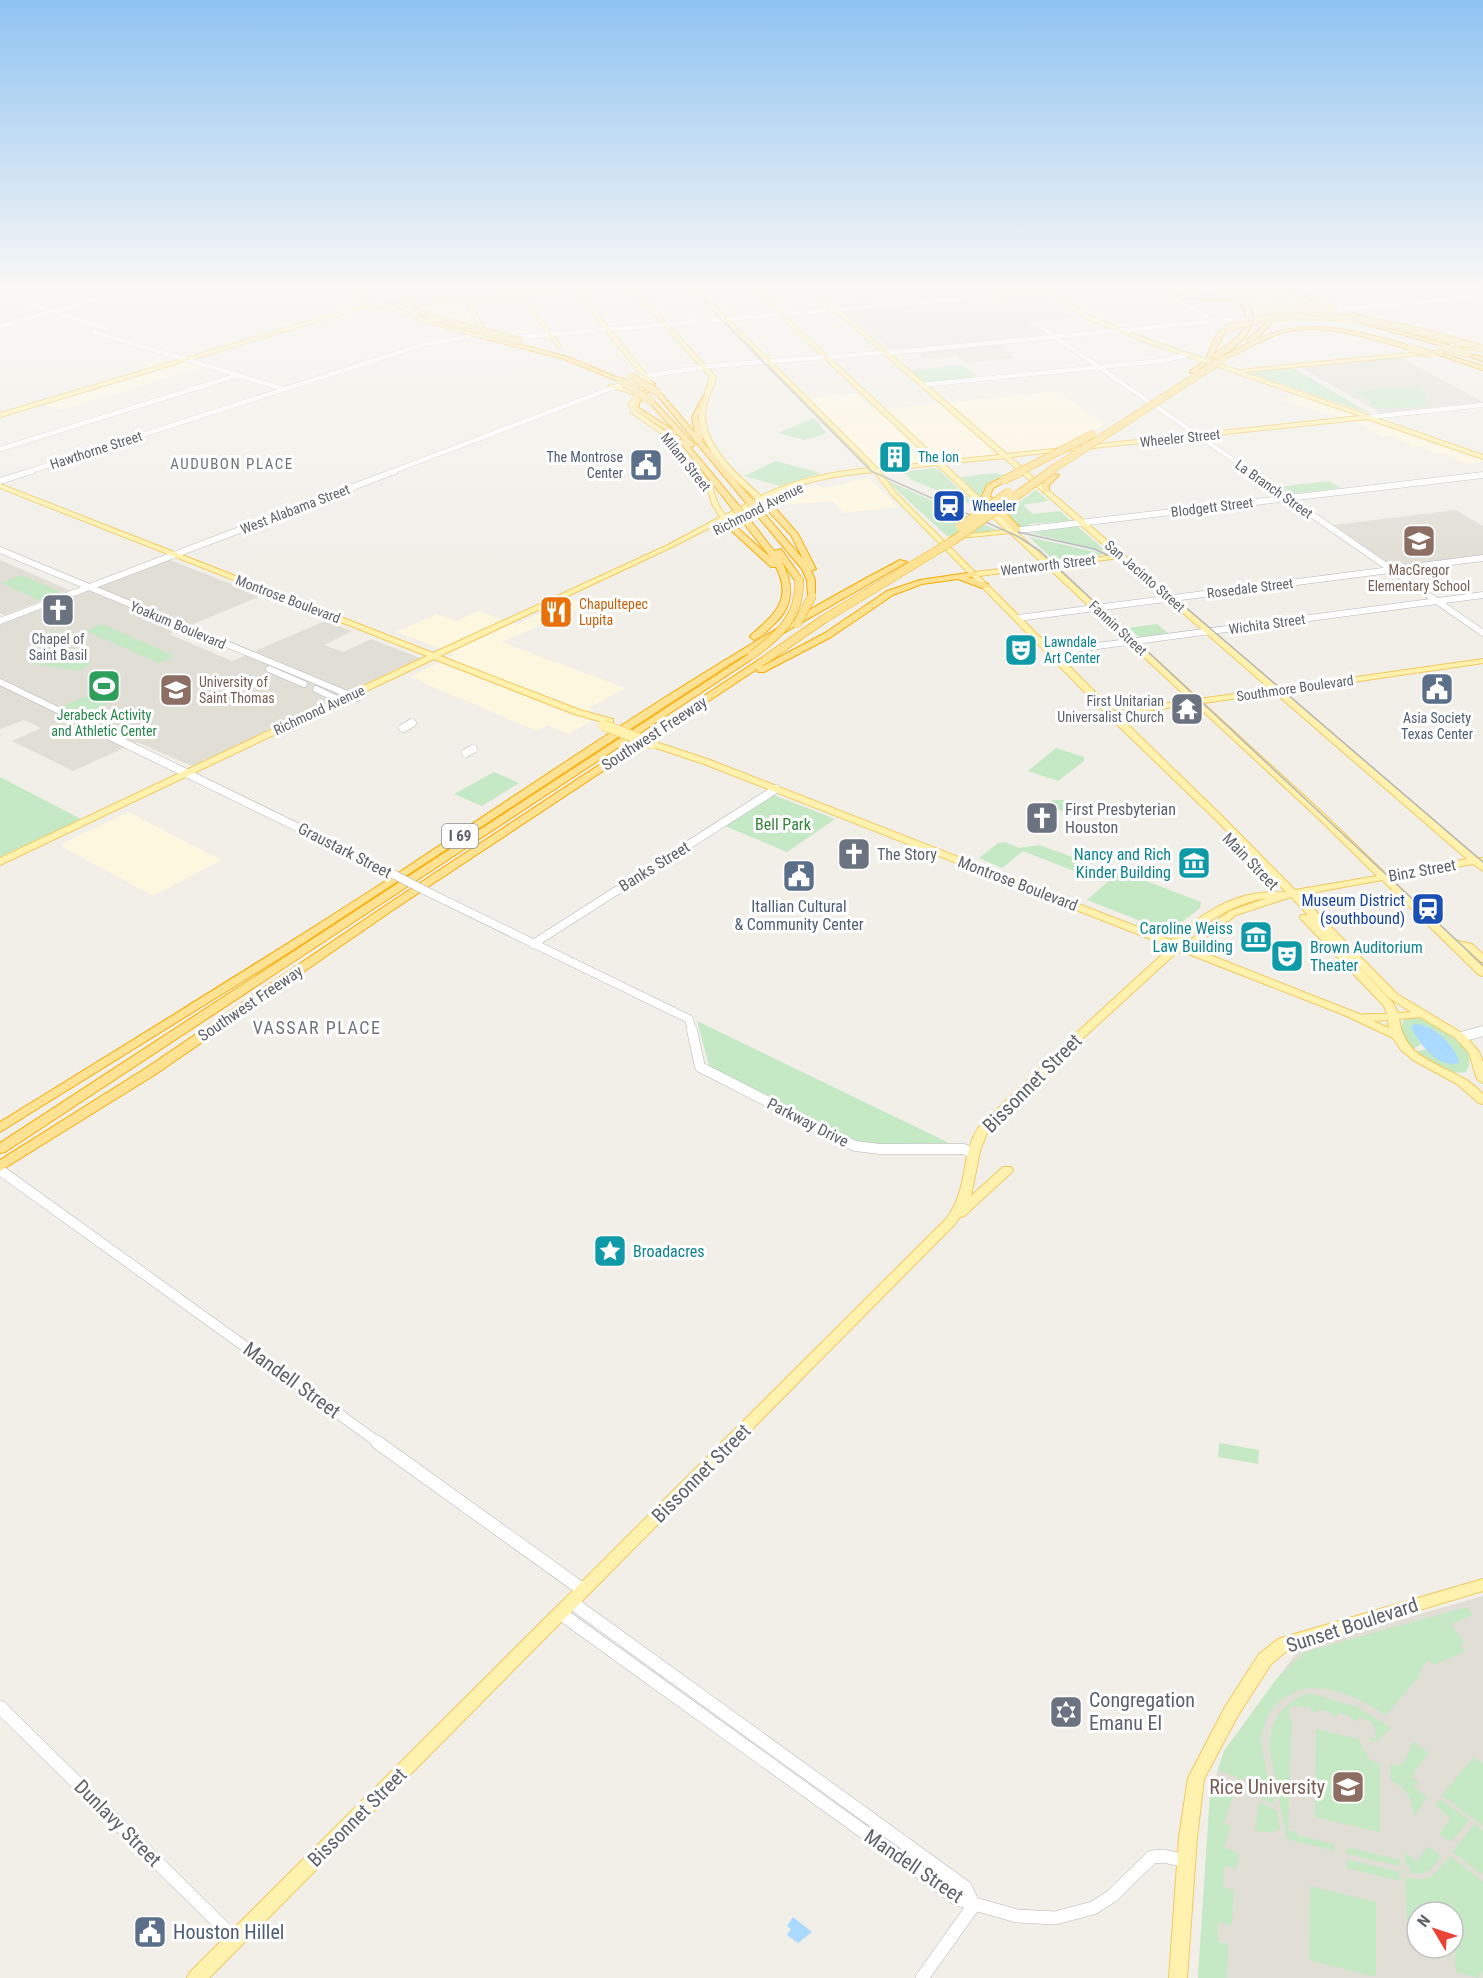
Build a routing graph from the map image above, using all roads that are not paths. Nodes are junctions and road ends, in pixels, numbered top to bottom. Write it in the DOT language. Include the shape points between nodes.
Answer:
graph roads {
  1 [pos="127,377"];
  2 [pos="224,377"];
  3 [pos="246,377"];
  4 [pos="321,377"];
  5 [pos="602,377"];
  6 [pos="633,377"];
  7 [pos="646,377"];
  8 [pos="661,377"];
  9 [pos="713,377"];
  10 [pos="779,377"];
  11 [pos="781,377"];
  12 [pos="848,377"];
  13 [pos="913,377"];
  14 [pos="998,377"];
  15 [pos="1114,377"];
  16 [pos="1182,377"];
  17 [pos="1195,377"];
  18 [pos="1255,377"];
  19 [pos="648,380"];
  20 [pos="616,385"];
  21 [pos="922,385"];
  22 [pos="284,389"];
  23 [pos="638,393"];
  24 [pos="706,396"];
  25 [pos="666,402"];
  26 [pos="1483,405"];
  27 [pos="1146,409"];
  28 [pos="0,414"];
  29 [pos="1370,417"];
  30 [pos="676,431"];
  31 [pos="1100,431"];
  32 [pos="1199,436"];
  33 [pos="0,447"];
  34 [pos="704,448"];
  35 [pos="1007,457"];
  36 [pos="1483,457"];
  37 [pos="942,464"];
  38 [pos="712,469"];
  39 [pos="878,471"];
  40 [pos="868,472"];
  41 [pos="1483,475"];
  42 [pos="0,483"];
  43 [pos="888,488"];
  44 [pos="1046,490"];
  45 [pos="1287,498"];
  46 [pos="763,502"];
  47 [pos="743,506"];
  48 [pos="773,511"];
  49 [pos="752,516"];
  50 [pos="727,522"];
  51 [pos="1082,522"];
  52 [pos="1015,532"];
  53 [pos="940,540"];
  54 [pos="790,548"];
  55 [pos="0,550"];
  56 [pos="0,555"];
  57 [pos="175,555"];
  58 [pos="1122,556"];
  59 [pos="1483,558"];
  60 [pos="1050,565"];
  61 [pos="1391,570"];
  62 [pos="974,574"];
  63 [pos="948,577"];
  64 [pos="785,579"];
  65 [pos="800,580"];
  66 [pos="813,580"];
  67 [pos="985,586"];
  68 [pos="89,587"];
  69 [pos="81,590"];
  70 [pos="1483,595"];
  71 [pos="1170,598"];
  72 [pos="1437,601"];
  73 [pos="1096,608"];
  74 [pos="1016,616"];
  75 [pos="0,621"];
  76 [pos="1209,632"];
  77 [pos="1483,633"];
  78 [pos="1132,642"];
  79 [pos="1052,652"];
  80 [pos="756,655"];
  81 [pos="437,657"];
  82 [pos="1483,661"];
  83 [pos="0,682"];
  84 [pos="1277,691"];
  85 [pos="710,698"];
  86 [pos="348,699"];
  87 [pos="1197,702"];
  88 [pos="1111,715"];
  89 [pos="671,720"];
  90 [pos="412,723"];
  91 [pos="403,728"];
  92 [pos="191,774"];
  93 [pos="776,789"];
  94 [pos="112,813"];
  95 [pos="0,862"];
  96 [pos="1480,863"];
  97 [pos="0,869"];
  98 [pos="1383,876"];
  99 [pos="1287,894"];
  100 [pos="1454,943"];
  101 [pos="533,944"];
  102 [pos="1172,948"];
  103 [pos="1184,948"];
  104 [pos="1483,959"];
  105 [pos="1483,973"];
  106 [pos="1348,1012"];
  107 [pos="1422,1015"];
  108 [pos="1394,1017"];
  109 [pos="688,1019"];
  110 [pos="1483,1031"];
  111 [pos="1397,1036"];
  112 [pos="1461,1036"];
  113 [pos="1478,1054"];
  114 [pos="1451,1075"];
  115 [pos="1480,1077"];
  116 [pos="1483,1100"];
  117 [pos="0,1128"];
  118 [pos="0,1149"];
  119 [pos="972,1153"];
  120 [pos="1007,1170"];
  121 [pos="3,1171"];
  122 [pos="951,1221"];
  123 [pos="1483,1585"];
  124 [pos="583,1590"];
  125 [pos="566,1607"];
  126 [pos="0,1707"];
  127 [pos="1186,1861"];
  128 [pos="974,1905"];
  129 [pos="235,1939"];
  130 [pos="196,1978"];
  131 [pos="922,1978"];
  132 [pos="1178,1978"];
  1 -- 28 [label="main road"];
  2 -- 33 [label="street"];
  3 -- 22 [label="street"];
  4 -- 22 [label="street, Hawthorne Street"];
  5 -- 20 [label="highway"];
  6 -- 25 [label="highway, bridge"];
  7 -- 19 [label="main road"];
  8 -- 19 [label="street, West Alabama Street"];
  9 -- 24 [label="main road"];
  10 -- 40 [label="main road, Main Street"];
  11 -- 39 [label="main road, Main Street"];
  12 -- 37 [label="main road, Fannin Street"];
  13 -- 21 [label="main road, San Jacinto Street"];
  14 -- 21 [label="street"];
  15 -- 32 [label="street, La Branch Street"];
  16 -- 31 [label="highway, Southwest Freeway / I 69"];
  17 -- 27 [label="highway, Southwest Freeway / I 69, bridge"];
  18 -- 29 [label="main road"];
  19 -- 20 [label="street, West Alabama Street"];
  19 -- 23 [label="main road"];
  19 -- 30 [label="highway"];
  19 -- 30 [label="highway" via="636,409"];
  20 -- 23 [label="highway, bridge"];
  20 -- 57 [label="street, West Alabama Street"];
  21 -- 35 [label="main road, San Jacinto Street"];
  22 -- 42 [label="street, Hawthorne Street"];
  23 -- 30 [label="highway, bridge"];
  23 -- 50 [label="main road, Milam Street" via="631,406 633,412 664,433 710,487"];
  24 -- 34 [label="highway" via="695,417"];
  24 -- 46 [label="main road" via="701,413 704,434"];
  25 -- 34 [label="highway"];
  25 -- 38 [label="highway"];
  26 -- 29 [label="street, Wheeler Street"];
  27 -- 44 [label="highway, bridge" via="1055,475 1046,484"];
  27 -- 80 [label="highway, Southwest Freeway / I 69, bridge" via="1067,459 954,540 824,619"];
  29 -- 32 [label="main road, Wheeler Street"];
  29 -- 36 [label="main road"];
  30 -- 38 [label="highway"];
  30 -- 47 [label="highway"];
  31 -- 52 [label="highway, bridge" via="990,488 986,496"];
  31 -- 80 [label="highway, Southwest Freeway / I 69, bridge" via="952,532 832,598"];
  32 -- 35 [label="main road, Wheeler Street"];
  32 -- 45 [label="street, La Branch Street"];
  34 -- 47 [label="highway"];
  35 -- 37 [label="main road, Wheeler Street"];
  35 -- 44 [label="main road, San Jacinto Street"];
  37 -- 39 [label="main road, Wheeler Street"];
  37 -- 52 [label="main road, Fannin Street"];
  38 -- 47 [label="highway"];
  39 -- 40 [label="main road, Richmond Avenue"];
  39 -- 43 [label="main road, Main Street"];
  40 -- 43 [label="main road, Main Street"];
  40 -- 46 [label="main road, Richmond Avenue" via="813,478 787,487"];
  41 -- 45 [label="street, Blodgett Street"];
  42 -- 57 [label="main road, Montrose Boulevard"];
  43 -- 53 [label="main road, Main Street"];
  44 -- 51 [label="main road, San Jacinto Street"];
  45 -- 51 [label="street, Blodgett Street"];
  45 -- 61 [label="street, La Branch Street"];
  46 -- 48 [label="main road"];
  46 -- 50 [label="main road, Richmond Avenue"];
  47 -- 49 [label="highway, bridge"];
  47 -- 49 [label="highway, bridge"];
  48 -- 66 [label="highway" via="800,543"];
  49 -- 54 [label="highway"];
  49 -- 64 [label="highway"];
  49 -- 65 [label="highway"];
  50 -- 64 [label="highway"];
  50 -- 81 [label="main road, Richmond Avenue"];
  51 -- 52 [label="street, Blodgett Street"];
  51 -- 58 [label="main road, San Jacinto Street"];
  52 -- 53 [label="main road, Blodgett Street"];
  52 -- 60 [label="main road, Fannin Street"];
  53 -- 62 [label="main road, Main Street"];
  54 -- 65 [label="highway"];
  54 -- 66 [label="highway"];
  55 -- 68 [label="street, Yoakum Boulevard"];
  56 -- 69 [label="street, Yoakum Boulevard"];
  57 -- 68 [label="street, West Alabama Street"];
  57 -- 81 [label="main road, Montrose Boulevard"];
  58 -- 60 [label="main road, Wentworth Street"];
  58 -- 71 [label="main road, San Jacinto Street"];
  59 -- 61 [label="street, Rosedale Street"];
  60 -- 62 [label="main road, Wentworth Street"];
  60 -- 73 [label="main road, Fannin Street"];
  61 -- 71 [label="street, Rosedale Street"];
  61 -- 72 [label="street, La Branch Street"];
  62 -- 63 [label="highway"];
  62 -- 67 [label="main road, Main Street"];
  63 -- 67 [label="highway"];
  63 -- 85 [label="highway" via="920,582 890,594 828,635"];
  64 -- 80 [label="highway" via="784,606"];
  65 -- 80 [label="highway, bridge" via="800,598 787,626"];
  66 -- 80 [label="highway, bridge" via="812,596 790,634"];
  67 -- 74 [label="main road, Main Street"];
  68 -- 69 [label="street, West Alabama Street"];
  68 -- 86 [label="street, Yoakum Boulevard"];
  69 -- 75 [label="street, West Alabama Street"];
  69 -- 86 [label="street, Yoakum Boulevard"];
  70 -- 72 [label="street, Wichita Street"];
  71 -- 73 [label="street, Rosedale Street"];
  71 -- 76 [label="main road, San Jacinto Street"];
  72 -- 76 [label="street, Wichita Street"];
  72 -- 77 [label="street, La Branch Street"];
  73 -- 74 [label="street, Rosedale Street"];
  73 -- 78 [label="main road, Fannin Street"];
  74 -- 79 [label="main road, Main Street"];
  76 -- 78 [label="street, Wichita Street"];
  76 -- 84 [label="main road, San Jacinto Street"];
  78 -- 79 [label="street, Wichita Street"];
  78 -- 87 [label="main road, Fannin Street"];
  79 -- 88 [label="main road, Main Street"];
  80 -- 85 [label="highway, Southwest Freeway / I 69"];
  80 -- 89 [label="highway"];
  80 -- 117 [label="highway, Southwest Freeway / I 69"];
  80 -- 118 [label="highway"];
  81 -- 86 [label="main road, Richmond Avenue"];
  81 -- 93 [label="main road, Montrose Boulevard, bridge"];
  82 -- 84 [label="main road, Southmore Boulevard"];
  83 -- 92 [label="street, Graustark Street"];
  84 -- 87 [label="main road, Southmore Boulevard"];
  84 -- 96 [label="main road, San Jacinto Street"];
  85 -- 89 [label="highway, Southwest Freeway / I 69"];
  86 -- 92 [label="main road, Richmond Avenue"];
  87 -- 88 [label="main road, Southmore Boulevard"];
  87 -- 98 [label="main road, Fannin Street"];
  88 -- 99 [label="main road, Main Street"];
  89 -- 121 [label="highway, Southwest Freeway / I 69"];
  90 -- 91 [label="street"];
  92 -- 94 [label="main road, Richmond Avenue"];
  92 -- 101 [label="street, Graustark Street, bridge"];
  93 -- 101 [label="street, Banks Street"];
  93 -- 102 [label="main road, Montrose Boulevard"];
  94 -- 95 [label="main road, Richmond Avenue"];
  94 -- 97 [label="main road, Richmond Avenue"];
  96 -- 98 [label="main road, Binz Street"];
  98 -- 99 [label="main road, Binz Street"];
  98 -- 100 [label="main road, Fannin Street"];
  99 -- 102 [label="main road, Bissonnet Street" via="1269,893 1223,907"];
  99 -- 103 [label="main road, Bissonnet Street" via="1233,912"];
  99 -- 107 [label="main road, Main Street" via="1393,996"];
  99 -- 108 [label="main road, Main Street" via="1389,1005"];
  100 -- 104 [label="main road" via="1468,946"];
  100 -- 105 [label="main road, Fannin Street"];
  101 -- 109 [label="street, Graustark Street"];
  102 -- 103 [label="main road, Bissonnet Street"];
  102 -- 119 [label="main road, Bissonnet Street" via="982,1131"];
  103 -- 106 [label="main road"];
  106 -- 108 [label="main road"];
  106 -- 111 [label="main road"];
  107 -- 108 [label="main road"];
  107 -- 112 [label="main road, Main Street" via="1435,1018"];
  108 -- 111 [label="main road, Main Street"];
  109 -- 119 [label="street, Parkway Drive" via="700,1067 855,1146 964,1149"];
  110 -- 112 [label="street"];
  111 -- 114 [label="main road" via="1420,1061"];
  112 -- 113 [label="main road, Main Street"];
  113 -- 115 [label="main road, Main Street"];
  114 -- 115 [label="main road"];
  114 -- 116 [label="main road"];
  119 -- 122 [label="main road, Bissonnet Street" via="969,1186"];
  120 -- 122 [label="main road"];
  121 -- 124 [label="street, Mandell Street"];
  122 -- 124 [label="main road, Bissonnet Street"];
  123 -- 127 [label="main road, Sunset Boulevard" via="1284,1644 1265,1659 1196,1778"];
  124 -- 125 [label="main road, Bissonnet Street"];
  125 -- 128 [label="street, Mandell Street" via="957,1899"];
  125 -- 129 [label="main road, Bissonnet Street"];
  126 -- 129 [label="street, Dunlavy Street"];
  127 -- 128 [label="street" via="1152,1857 1114,1895 1084,1914 1063,1919 1006,1914"];
  127 -- 132 [label="main road, Sunset Boulevard"];
  128 -- 131 [label="street"];
  129 -- 130 [label="main road, Bissonnet Street"];
}
